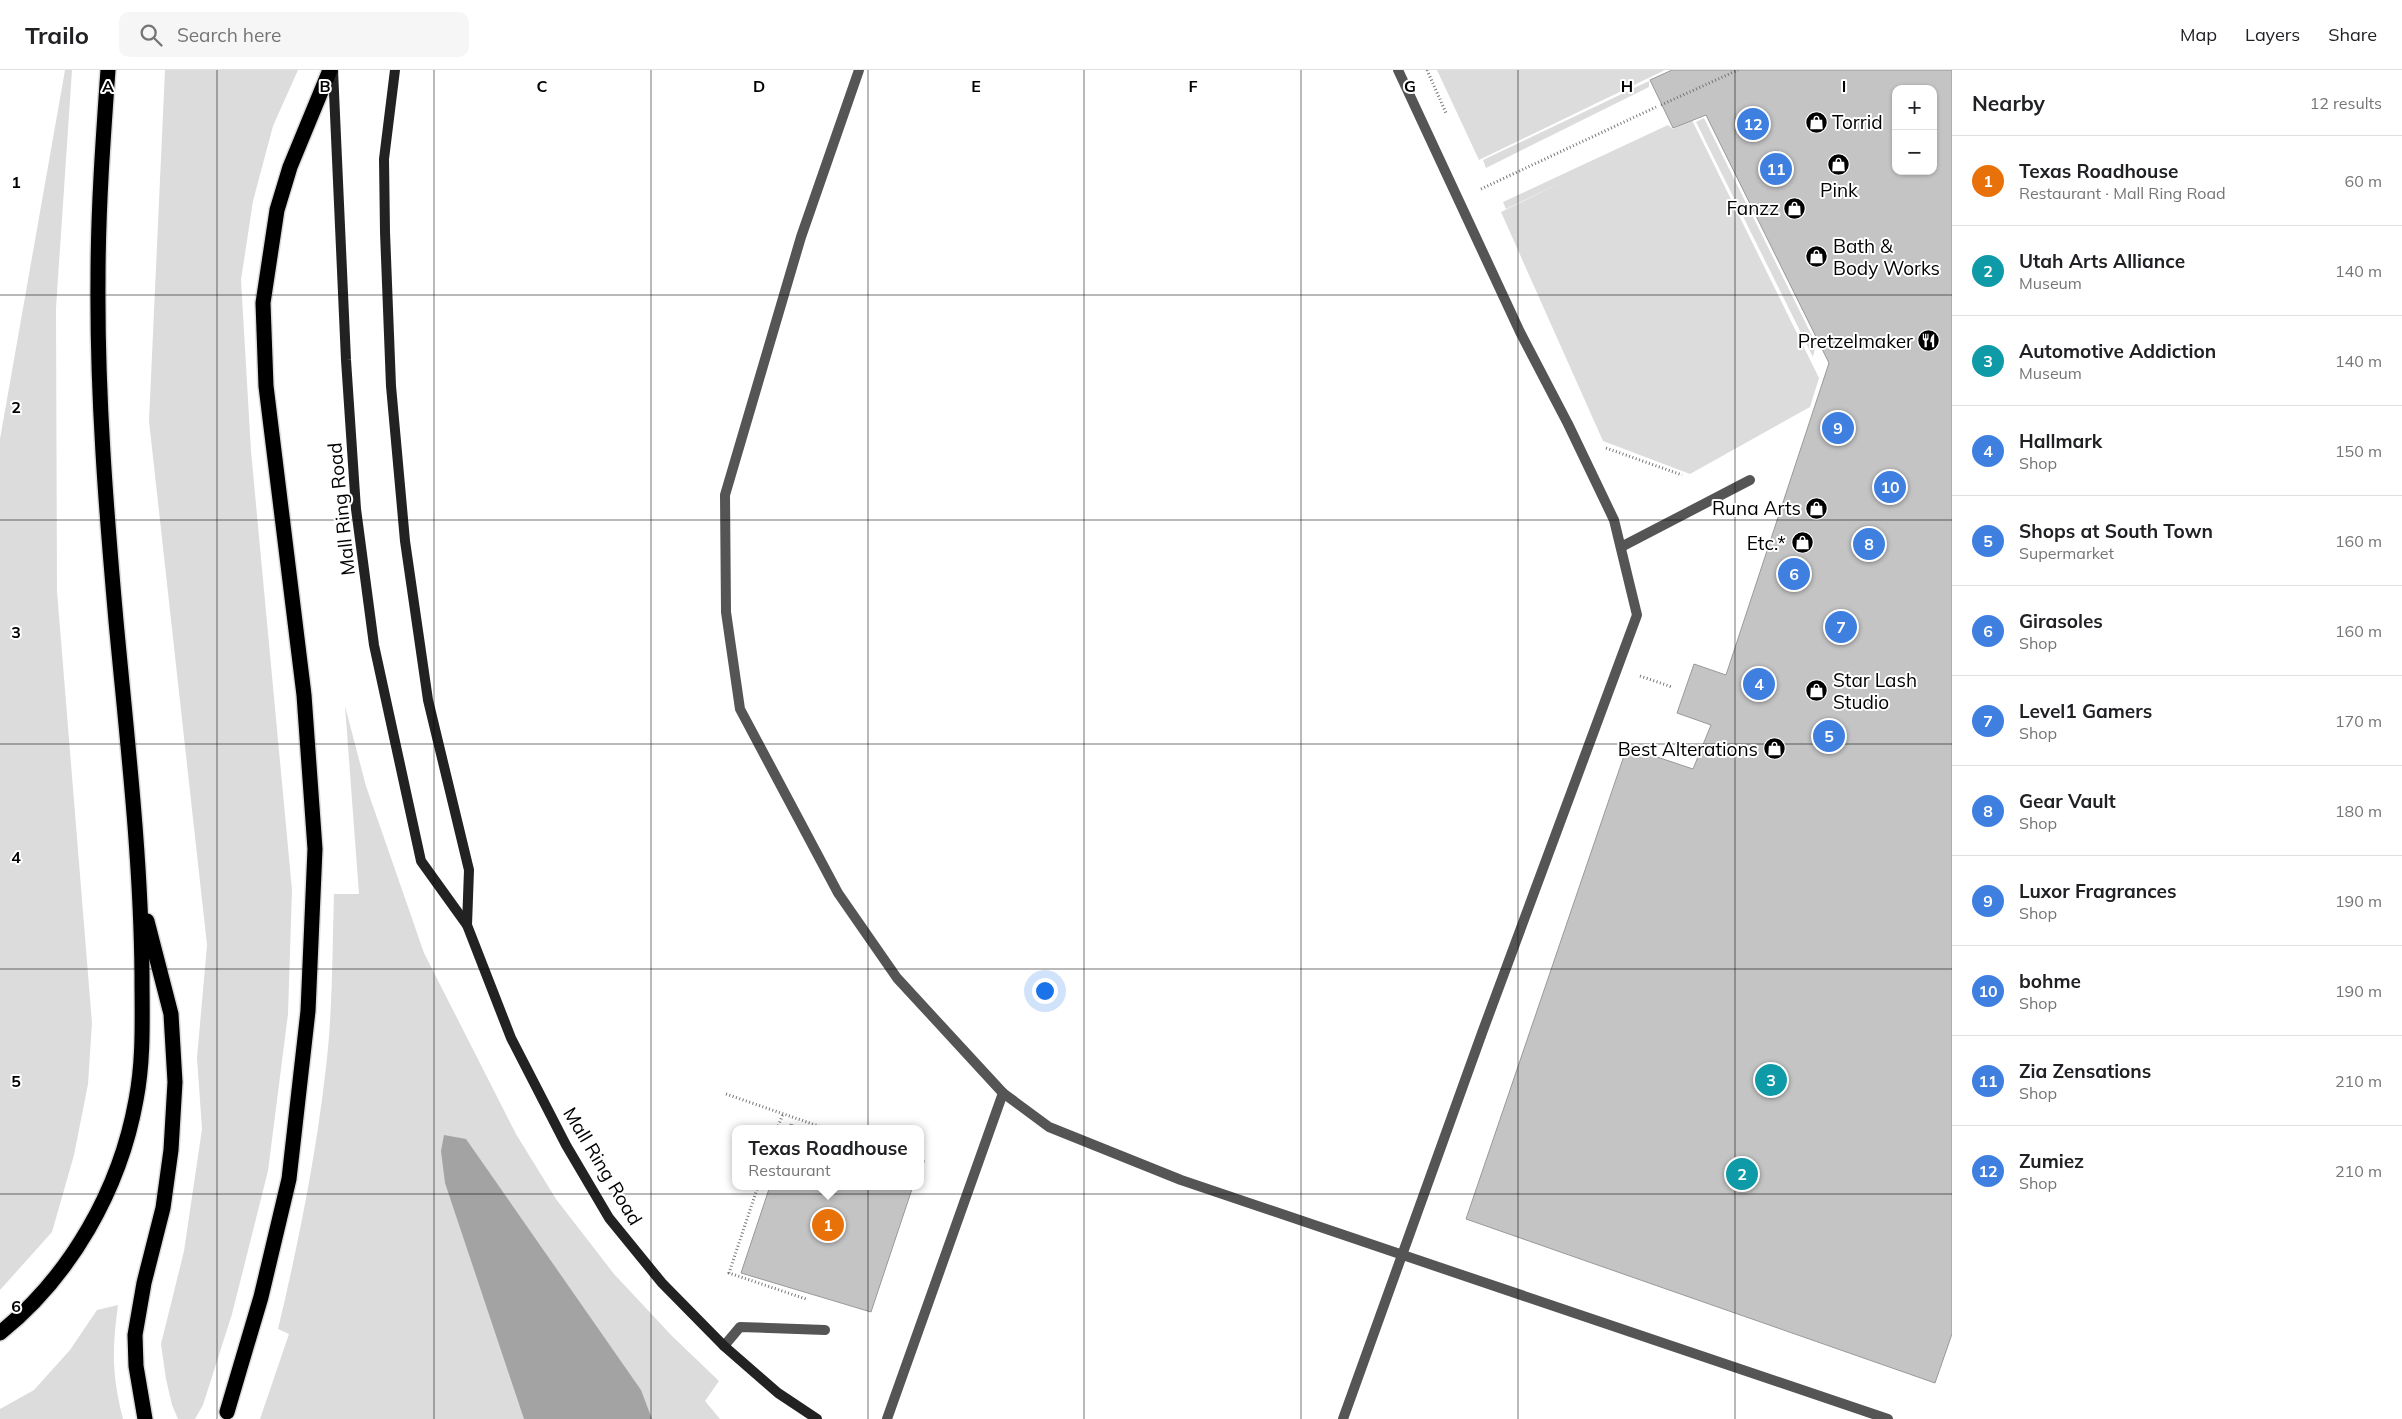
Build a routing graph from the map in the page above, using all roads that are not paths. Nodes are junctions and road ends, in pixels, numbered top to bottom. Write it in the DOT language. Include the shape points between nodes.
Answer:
graph roads {
  1 [pos="108,70"];
  2 [pos="331,70"];
  3 [pos="396,70"];
  4 [pos="859,70"];
  5 [pos="1398,70"];
  6 [pos="1750,480"];
  7 [pos="1621,547"];
  8 [pos="142,899"];
  9 [pos="467,925"];
  10 [pos="1003,1093"];
  11 [pos="1402,1256"];
  12 [pos="825,1330"];
  13 [pos="0,1333"];
  14 [pos="724,1346"];
  15 [pos="227,1412"];
  16 [pos="145,1419"];
  17 [pos="817,1419"];
  18 [pos="886,1419"];
  19 [pos="1343,1419"];
  20 [pos="1888,1419"];
  1 -- 8 [label="highway" via="98,254 100,406 108,530"];
  2 -- 9 [label="street, Mall Ring Road" via="356,499 374,645 421,861"];
  2 -- 15 [label="highway" via="290,167 277,210 263,303 266,386 304,695 315,848 308,1011 289,1179 261,1297"];
  3 -- 9 [label="street, Mall Ring Road" via="384,159 391,386 405,541 428,700 469,870"];
  4 -- 10 [label="lane" via="801,237 725,495 726,612 740,709 838,893 897,978"];
  5 -- 7 [label="lane" via="1520,332 1614,520"];
  6 -- 7 [label="lane"];
  7 -- 11 [label="lane" via="1637,615"];
  8 -- 13 [label="highway" via="142,1047 137,1098 123,1153 109,1188 75,1249 45,1290"];
  8 -- 16 [label="highway" via="171,1014 174,1066 168,1173 135,1335 136,1366"];
  9 -- 14 [label="street, Mall Ring Road" via="511,1038 566,1145 609,1218 662,1283"];
  10 -- 11 [label="lane" via="1050,1126 1182,1180"];
  10 -- 18 [label="lane"];
  11 -- 19 [label="lane"];
  11 -- 20 [label="lane"];
  12 -- 14 [label="lane" via="740,1327"];
  14 -- 17 [label="street, Mall Ring Road" via="778,1393"];
}
